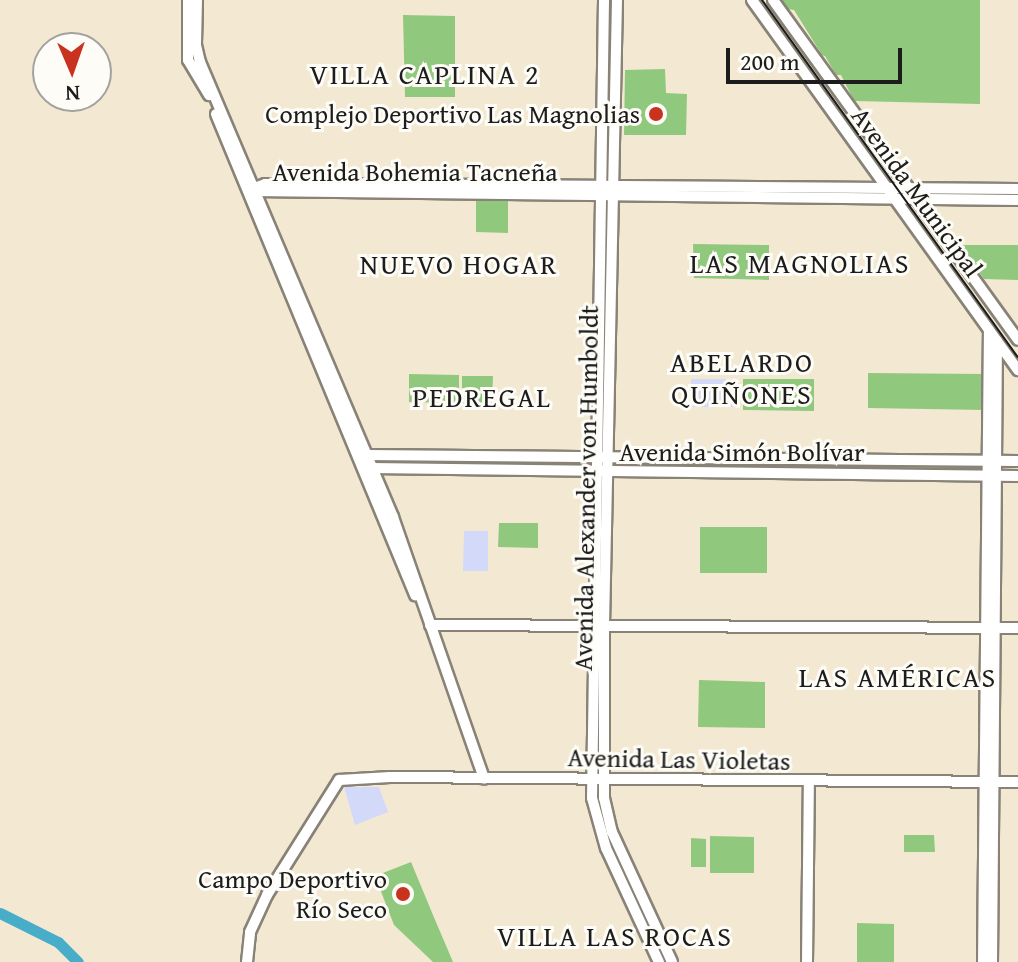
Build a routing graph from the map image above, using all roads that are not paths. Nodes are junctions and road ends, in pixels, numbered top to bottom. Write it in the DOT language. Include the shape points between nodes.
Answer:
graph roads {
  1 [pos="188,0"];
  2 [pos="197,0"];
  3 [pos="604,0"];
  4 [pos="617,0"];
  5 [pos="752,0"];
  6 [pos="773,0"];
  7 [pos="908,187"];
  8 [pos="887,188"];
  9 [pos="1018,189"];
  10 [pos="254,190"];
  11 [pos="601,190"];
  12 [pos="615,190"];
  13 [pos="961,194"];
  14 [pos="895,198"];
  15 [pos="916,198"];
  16 [pos="1018,200"];
  17 [pos="989,330"];
  18 [pos="1018,340"];
  19 [pos="997,341"];
  20 [pos="1018,370"];
  21 [pos="602,456"];
  22 [pos="364,460"];
  23 [pos="992,460"];
  24 [pos="1018,461"];
  25 [pos="373,469"];
  26 [pos="602,473"];
  27 [pos="991,476"];
  28 [pos="1018,476"];
  29 [pos="430,625"];
  30 [pos="599,626"];
  31 [pos="990,628"];
  32 [pos="1018,628"];
  33 [pos="484,779"];
  34 [pos="592,781"];
  35 [pos="604,781"];
  36 [pos="989,782"];
  37 [pos="1018,782"];
  38 [pos="809,783"];
  39 [pos="247,962"];
  40 [pos="659,962"];
  41 [pos="672,962"];
  42 [pos="807,962"];
  43 [pos="983,962"];
  44 [pos="992,962"];
  1 -- 10 [label="street" via="188,60"];
  2 -- 10 [label="street" via="200,62"];
  3 -- 11 [label="street, Avenida Alexander von Humboldt"];
  4 -- 12 [label="street, Avenida Alexander von Humboldt"];
  5 -- 8 [label="street, Avenida Municipal"];
  6 -- 7 [label="street, Avenida Municipal"];
  7 -- 8 [label="street, Avenida Bohemia Tacneña"];
  7 -- 13 [label="street, Avenida Bohemia Tacneña"];
  7 -- 15 [label="street, Avenida Municipal"];
  8 -- 12 [label="street, Avenida Bohemia Tacneña"];
  8 -- 14 [label="street, Avenida Municipal"];
  9 -- 13 [label="street, Avenida Bohemia Tacneña"];
  10 -- 11 [label="street, Avenida Bohemia Tacneña"];
  10 -- 22 [label="street"];
  11 -- 12 [label="street, Avenida Bohemia Tacneña"];
  11 -- 21 [label="street, Avenida Alexander von Humboldt"];
  12 -- 14 [label="street, Avenida Bohemia Tacneña"];
  12 -- 21 [label="street, Avenida Alexander von Humboldt"];
  13 -- 15 [label="street, Avenida Bohemia Tacneña"];
  13 -- 16 [label="street, Avenida Bohemia Tacneña"];
  14 -- 15 [label="street, Avenida Bohemia Tacneña"];
  14 -- 17 [label="street, Avenida Municipal"];
  15 -- 18 [label="street, Avenida Municipal"];
  17 -- 19 [label="street, Avenida Municipal"];
  17 -- 23 [label="street"];
  19 -- 20 [label="street, Avenida Municipal"];
  19 -- 23 [label="street"];
  21 -- 22 [label="street, Avenida Simón Bolívar"];
  21 -- 23 [label="street, Avenida Simón Bolívar"];
  21 -- 26 [label="street, Avenida Alexander von Humboldt"];
  22 -- 25 [label="street"];
  22 -- 29 [label="street"];
  23 -- 24 [label="street, Avenida Simón Bolívar"];
  23 -- 27 [label="street"];
  25 -- 26 [label="street, Avenida Simón Bolívar"];
  25 -- 29 [label="street"];
  26 -- 27 [label="street, Avenida Simón Bolívar"];
  26 -- 30 [label="street, Avenida Alexander von Humboldt"];
  27 -- 28 [label="street, Avenida Simón Bolívar"];
  27 -- 31 [label="street"];
  29 -- 30 [label="street"];
  29 -- 33 [label="street"];
  30 -- 31 [label="street"];
  30 -- 34 [label="street, Avenida Alexander von Humboldt"];
  30 -- 35 [label="street, Avenida Alexander von Humboldt"];
  31 -- 32 [label="street"];
  31 -- 36 [label="street"];
  33 -- 34 [label="street, Avenida Las Violetas"];
  33 -- 39 [label="street, Avenida Las Violetas" via="339,780 267,895 250,932"];
  34 -- 35 [label="street, Avenida Las Violetas"];
  34 -- 40 [label="street, Avenida Alexander von Humboldt" via="602,839"];
  35 -- 38 [label="street, Avenida Las Violetas"];
  35 -- 41 [label="street, Avenida Alexander von Humboldt" via="612,832"];
  36 -- 37 [label="street, Avenida Las Violetas"];
  36 -- 38 [label="street, Avenida Las Violetas"];
  36 -- 43 [label="street"];
  36 -- 44 [label="street"];
  38 -- 42 [label="street"];
}
